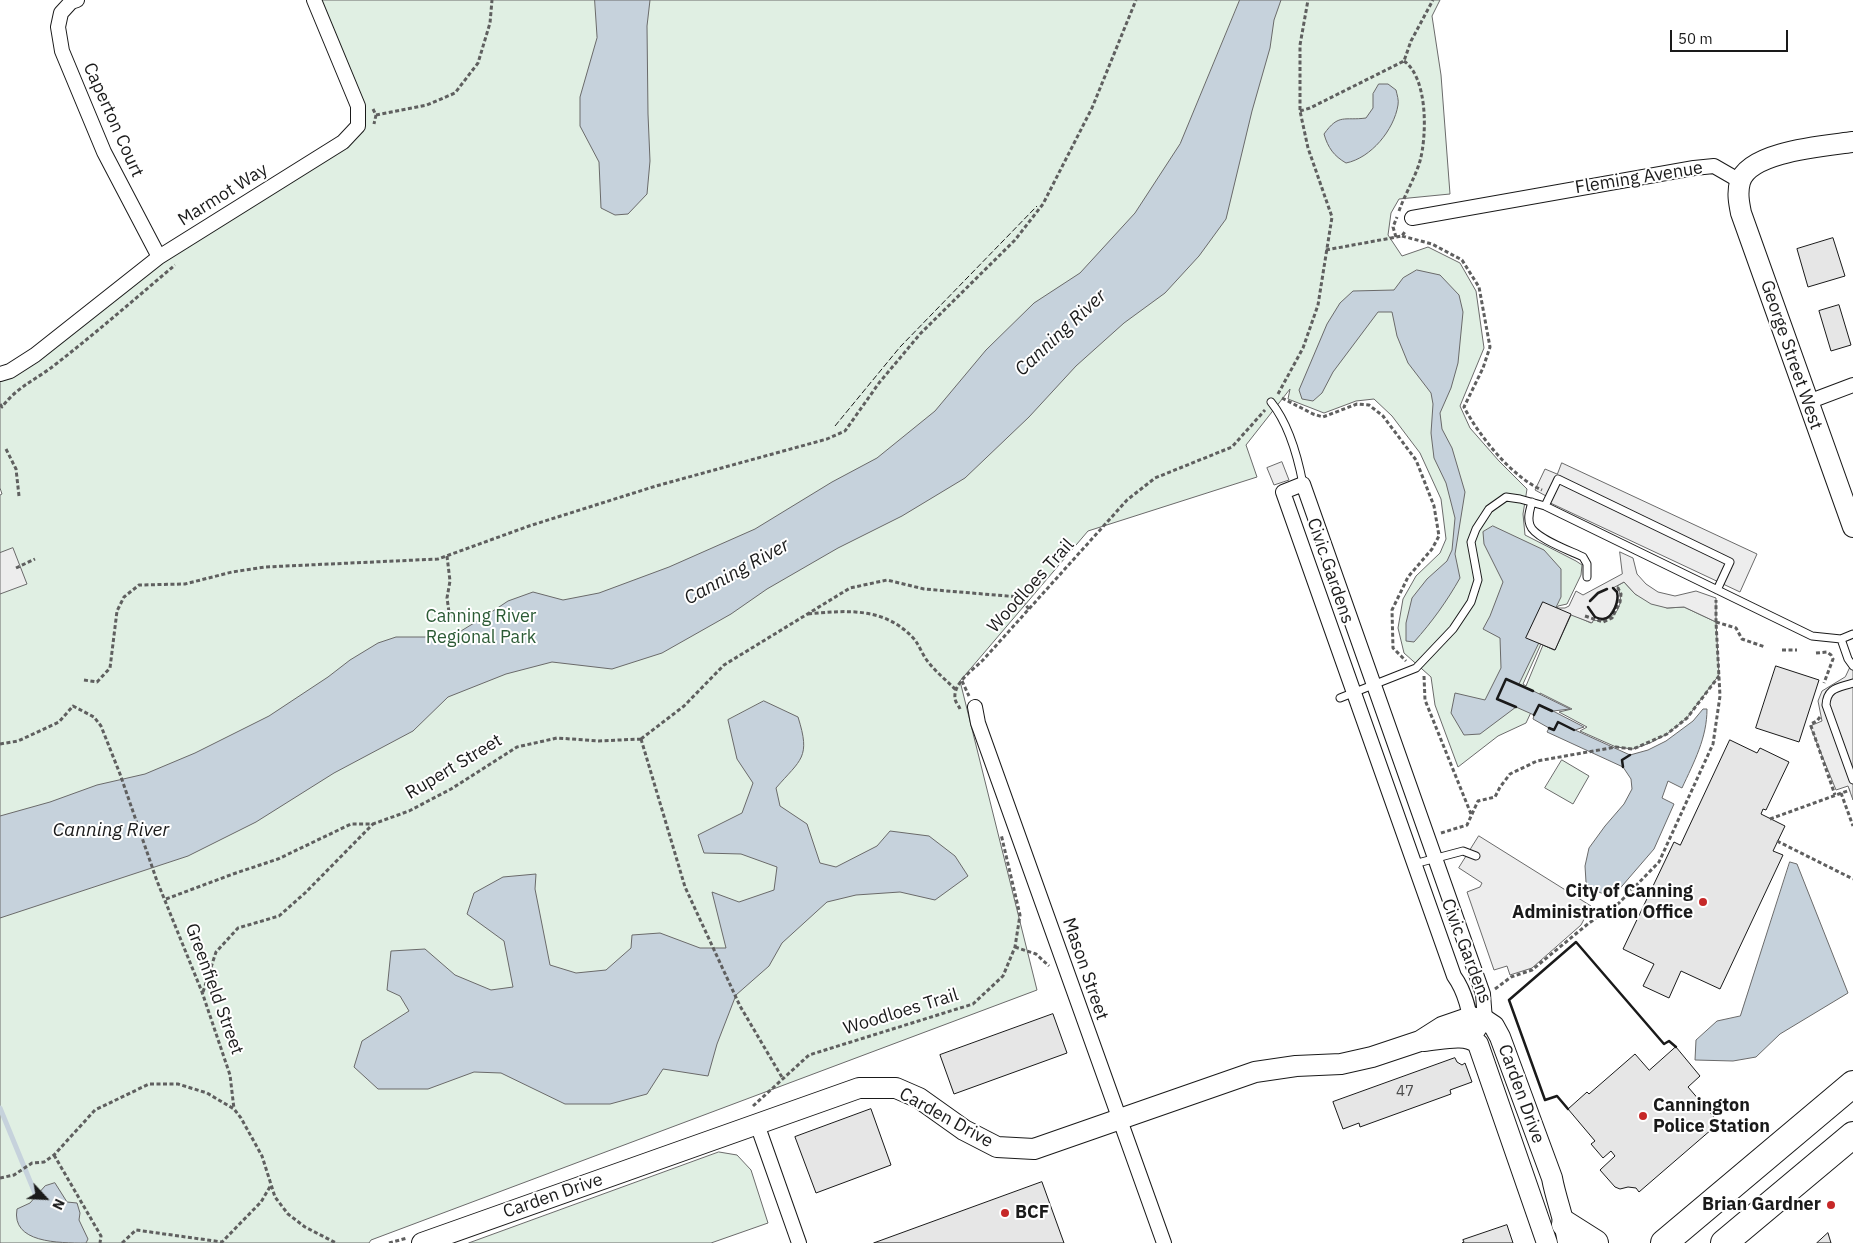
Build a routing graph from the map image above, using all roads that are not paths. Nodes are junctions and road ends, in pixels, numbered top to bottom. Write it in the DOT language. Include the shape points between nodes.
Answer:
graph roads {
  1 [pos="77,0"];
  2 [pos="314,0"];
  3 [pos="1853,142"];
  4 [pos="1740,181"];
  5 [pos="1412,218"];
  6 [pos="159,257"];
  7 [pos="0,374"];
  8 [pos="1853,385"];
  9 [pos="1271,402"];
  10 [pos="1808,402"];
  11 [pos="1303,484"];
  12 [pos="1532,502"];
  13 [pos="1544,506"];
  14 [pos="1853,527"];
  15 [pos="1587,577"];
  16 [pos="1717,590"];
  17 [pos="1853,634"];
  18 [pos="1840,639"];
  19 [pos="1853,666"];
  20 [pos="1853,683"];
  21 [pos="1374,685"];
  22 [pos="1346,695"];
  23 [pos="968,711"];
  24 [pos="1853,780"];
  25 [pos="1476,856"];
  26 [pos="1435,858"];
  27 [pos="1414,864"];
  28 [pos="1478,1018"];
  29 [pos="1473,1040"];
  30 [pos="1420,1041"];
  31 [pos="1853,1084"];
  32 [pos="754,1115"];
  33 [pos="1118,1120"];
  34 [pos="1853,1135"];
  35 [pos="1544,1157"];
  36 [pos="1520,1166"];
  37 [pos="1567,1234"];
  38 [pos="422,1243"];
  39 [pos="800,1243"];
  40 [pos="1164,1243"];
  41 [pos="1547,1243"];
  42 [pos="1595,1243"];
  43 [pos="1664,1243"];
  44 [pos="1724,1243"];
  1 -- 6 [label="street, Caperton Court" via="61,13 58,27 62,51 104,152"];
  2 -- 6 [label="street, Marmot Way" via="358,106 358,126 342,142"];
  3 -- 4 [label="street" via="1779,153 1752,167"];
  4 -- 5 [label="street, Fleming Avenue" via="1714,166 1694,168"];
  4 -- 10 [label="street, George Street West" via="1741,213"];
  6 -- 7 [label="street, Marmot Way" via="35,355"];
  8 -- 10 [label="street"];
  9 -- 11 [label="lane" via="1278,410"];
  10 -- 14 [label="street, George Street West"];
  11 -- 21 [label="street, Civic Gardens"];
  11 -- 22 [label="street, Civic Gardens" via="1282,492"];
  12 -- 13 [label="lane"];
  12 -- 15 [label="lane" via="1528,514 1530,527 1538,536 1583,557 1587,564"];
  12 -- 21 [label="lane" via="1506,497 1489,509 1471,542 1478,580 1472,602 1453,629 1416,668"];
  13 -- 16 [label="lane"];
  13 -- 16 [label="lane" via="1558,479 1730,562"];
  16 -- 18 [label="lane" via="1812,636"];
  17 -- 18 [label="lane"];
  18 -- 19 [label="lane"];
  20 -- 24 [label="lane" via="1832,690 1826,704"];
  21 -- 22 [label="lane"];
  21 -- 26 [label="street, Civic Gardens"];
  22 -- 27 [label="street, Civic Gardens"];
  23 -- 33 [label="street, Mason Street" via="978,723"];
  25 -- 26 [label="lane" via="1463,851"];
  26 -- 27 [label="lane"];
  26 -- 28 [label="street, Civic Gardens" via="1483,994"];
  27 -- 28 [label="street, Civic Gardens" via="1454,976"];
  28 -- 29 [label="street, Civic Gardens"];
  28 -- 30 [label="street, Carden Drive" via="1442,1028"];
  28 -- 35 [label="street, Carden Drive" via="1494,1026 1500,1037"];
  29 -- 30 [label="street, Carden Drive"];
  29 -- 36 [label="street, Carden Drive" via="1481,1050"];
  30 -- 33 [label="street, Carden Drive" via="1341,1064 1255,1072"];
  31 -- 43 [label="highway"];
  32 -- 33 [label="street, Carden Drive" via="859,1088 896,1088 919,1098 964,1130 997,1147 1034,1149"];
  32 -- 38 [label="street, Carden Drive"];
  32 -- 39 [label="street"];
  33 -- 40 [label="street, Mason Street"];
  34 -- 44 [label="highway"];
  35 -- 36 [label="street"];
  35 -- 37 [label="street, Carden Drive"];
  36 -- 41 [label="street, Carden Drive"];
  37 -- 42 [label="highway"];
}
